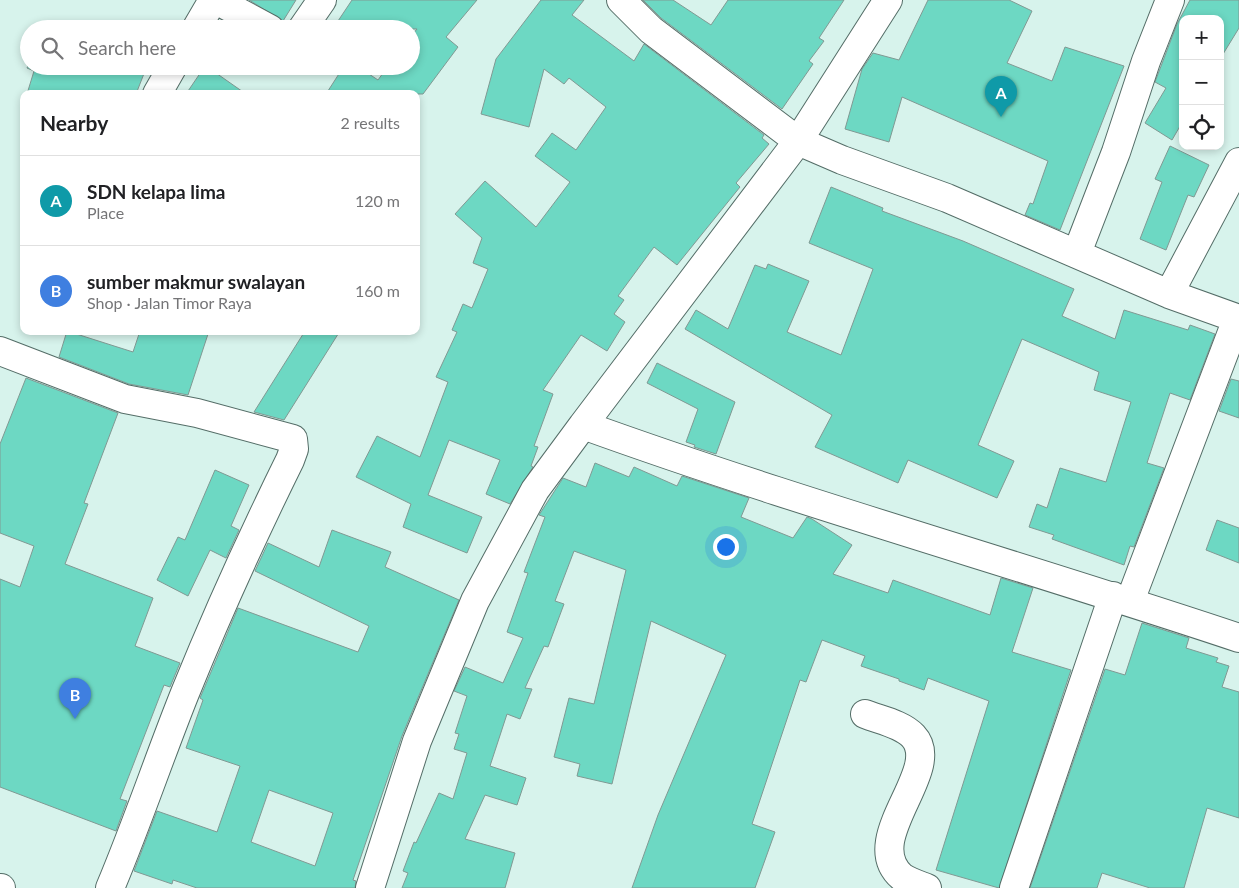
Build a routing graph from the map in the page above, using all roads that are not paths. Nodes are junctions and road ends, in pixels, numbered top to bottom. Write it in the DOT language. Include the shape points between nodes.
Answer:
graph roads {
  1 [pos="214,0"];
  2 [pos="322,0"];
  3 [pos="621,0"];
  4 [pos="888,0"];
  5 [pos="1170,0"];
  6 [pos="202,20"];
  7 [pos="253,20"];
  8 [pos="308,20"];
  9 [pos="169,75"];
  10 [pos="159,90"];
  11 [pos="798,140"];
  12 [pos="1239,162"];
  13 [pos="1077,253"];
  14 [pos="1169,294"];
  15 [pos="1238,319"];
  16 [pos="0,351"];
  17 [pos="583,425"];
  18 [pos="1121,599"];
  19 [pos="1239,638"];
  20 [pos="865,714"];
  21 [pos="110,888"];
  22 [pos="370,888"];
  23 [pos="927,888"];
  24 [pos="1014,888"];
  1 -- 6 [label="street"];
  1 -- 7 [label="street"];
  2 -- 8 [label="street"];
  3 -- 11 [label="street" via="651,30"];
  4 -- 11 [label="street"];
  5 -- 13 [label="street"];
  9 -- 10 [label="street"];
  11 -- 13 [label="street"];
  11 -- 17 [label="street"];
  12 -- 14 [label="street"];
  13 -- 14 [label="street"];
  14 -- 15 [label="street"];
  15 -- 18 [label="street"];
  16 -- 21 [label="street" via="125,399 197,413 293,439 290,460 219,611"];
  17 -- 18 [label="street" via="805,500"];
  17 -- 22 [label="street" via="535,490 475,601 417,741"];
  18 -- 19 [label="street"];
  18 -- 24 [label="street"];
  20 -- 23 [label="street" via="901,728 914,737 920,752 917,771 889,842 888,858 904,878"];
}
